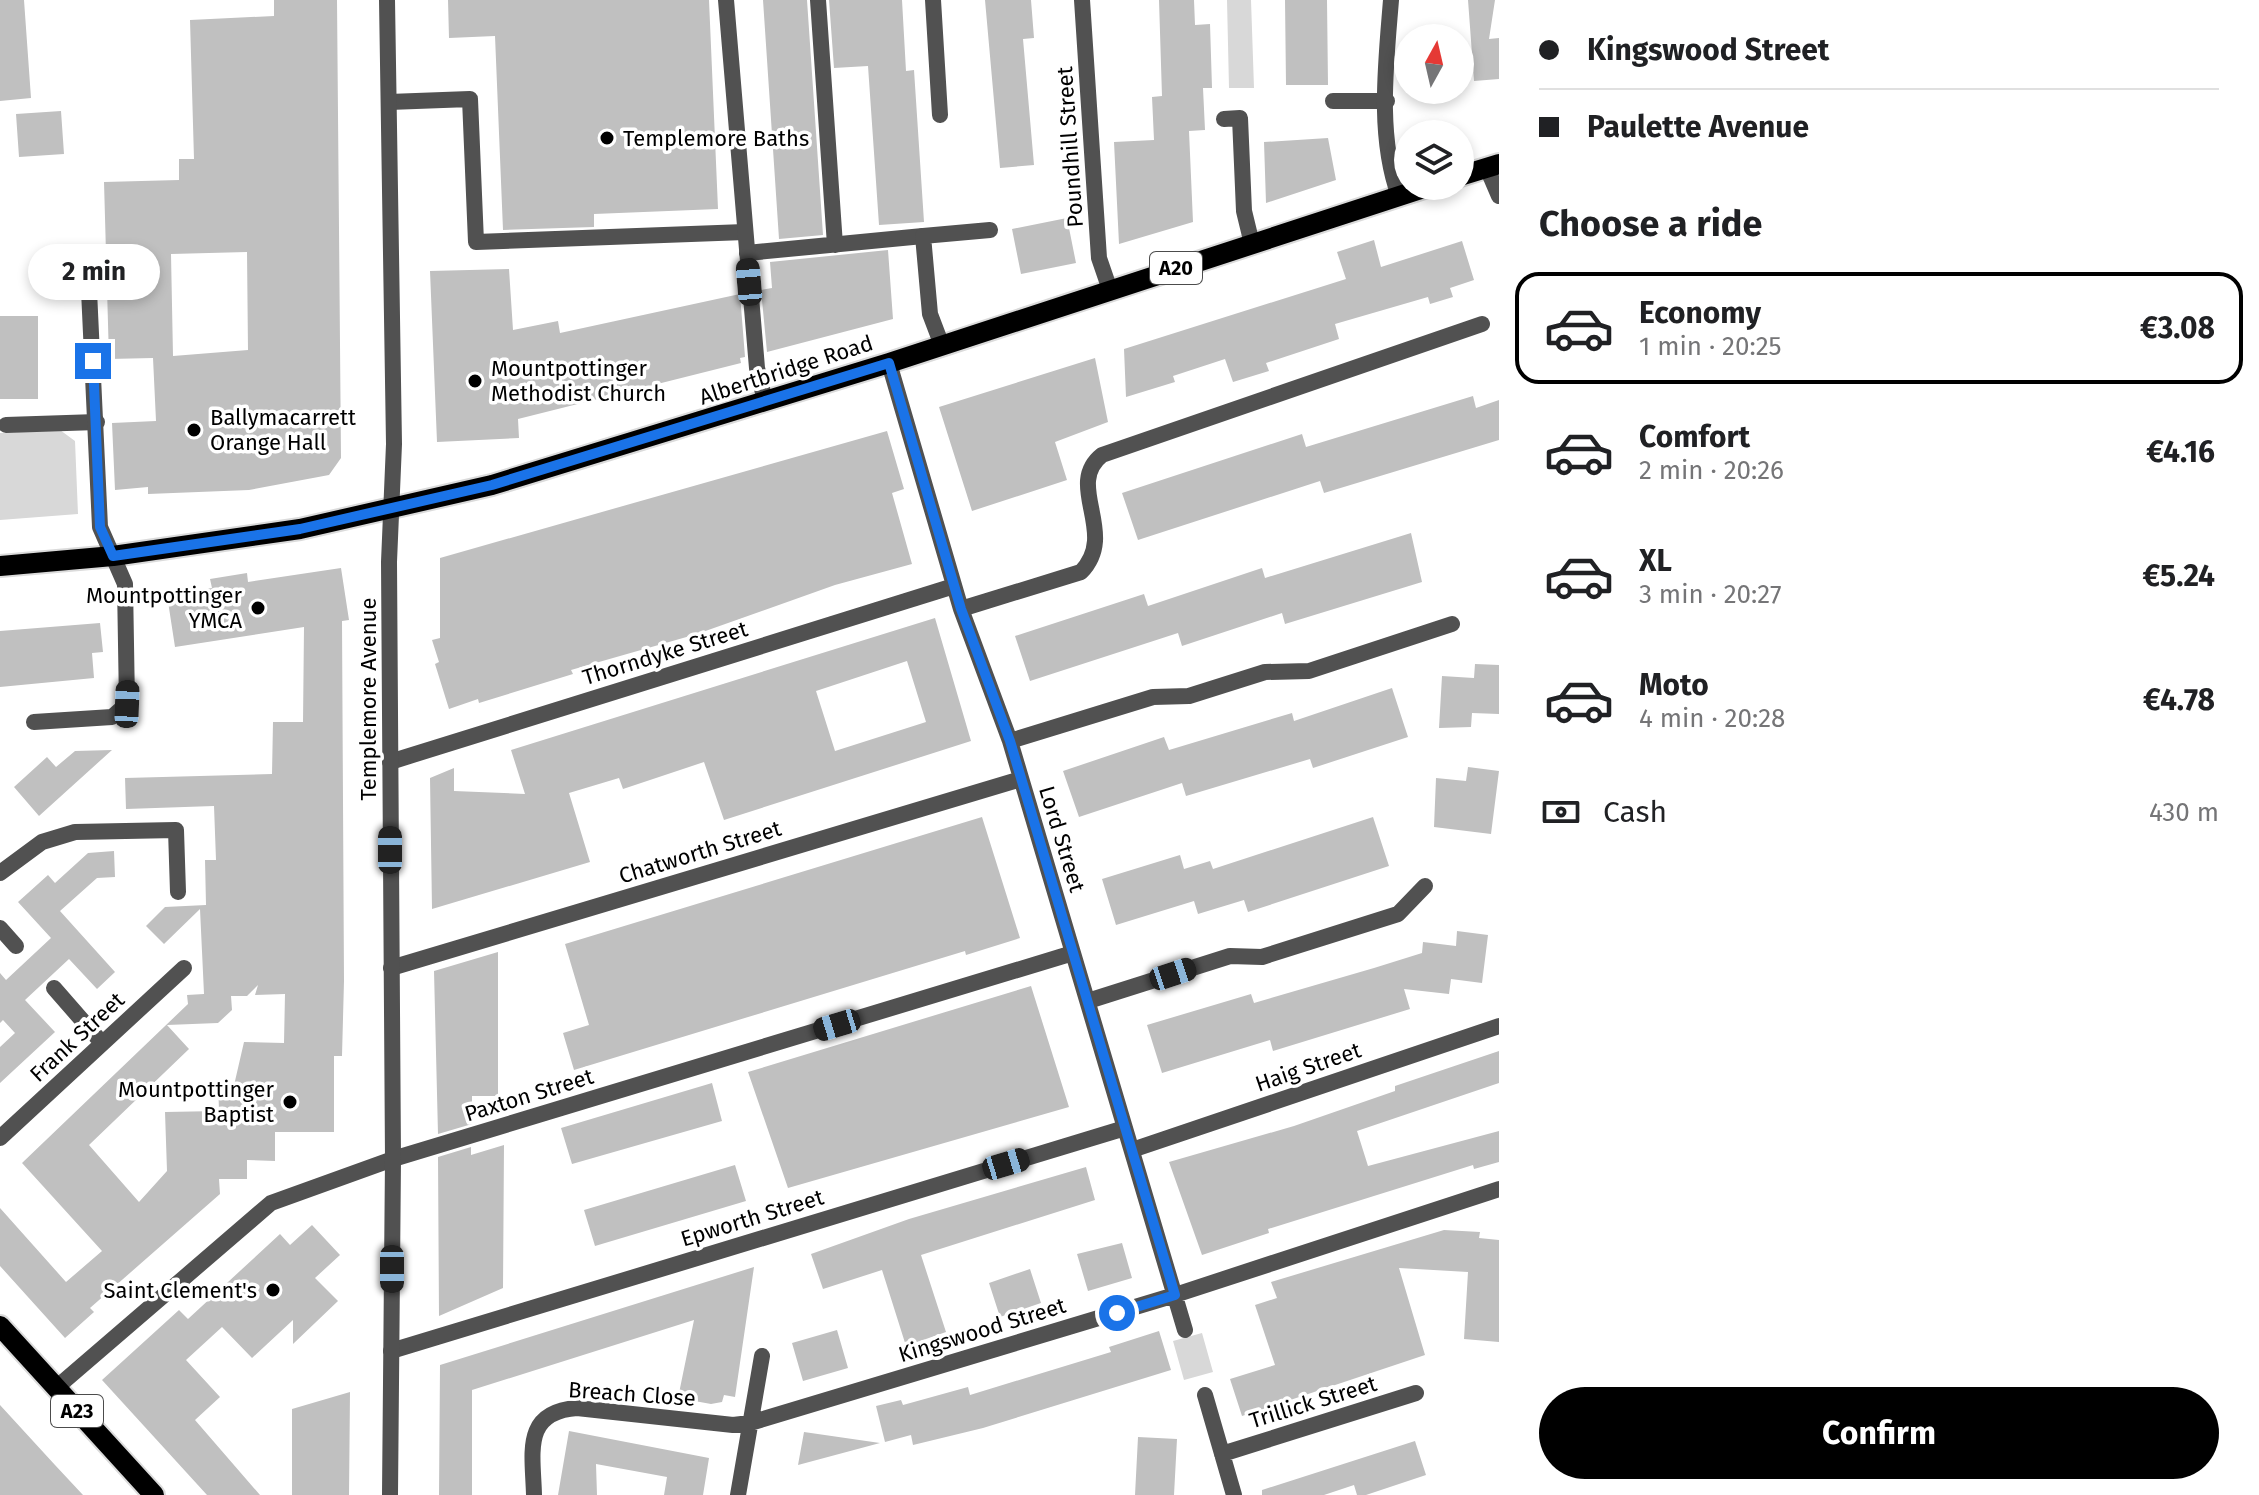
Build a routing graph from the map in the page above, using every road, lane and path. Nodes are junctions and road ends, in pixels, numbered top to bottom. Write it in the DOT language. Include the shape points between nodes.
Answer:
graph roads {
  1 [pos="387,0"];
  2 [pos="726,0"];
  3 [pos="818,0"];
  4 [pos="933,0"];
  5 [pos="1082,0"];
  6 [pos="1391,0"];
  7 [pos="1333,101"];
  8 [pos="1387,101"];
  9 [pos="389,102"];
  10 [pos="940,115"];
  11 [pos="1224,119"];
  12 [pos="1493,166"];
  13 [pos="1394,180"];
  14 [pos="1499,196"];
  15 [pos="1394,198"];
  16 [pos="990,230"];
  17 [pos="745,232"];
  18 [pos="923,236"];
  19 [pos="1252,244"];
  20 [pos="835,245"];
  21 [pos="747,253"];
  22 [pos="88,269"];
  23 [pos="1110,290"];
  24 [pos="1482,324"];
  25 [pos="941,343"];
  26 [pos="889,363"];
  27 [pos="765,401"];
  28 [pos="97,422"];
  29 [pos="6,425"];
  30 [pos="392,509"];
  31 [pos="113,556"];
  32 [pos="0,566"];
  33 [pos="954,586"];
  34 [pos="961,609"];
  35 [pos="1452,624"];
  36 [pos="34,722"];
  37 [pos="1010,741"];
  38 [pos="390,762"];
  39 [pos="1021,779"];
  40 [pos="0,873"];
  41 [pos="1425,886"];
  42 [pos="178,892"];
  43 [pos="0,928"];
  44 [pos="16,946"];
  45 [pos="1073,953"];
  46 [pos="184,968"];
  47 [pos="391,968"];
  48 [pos="54,988"];
  49 [pos="1088,1001"];
  50 [pos="1499,1026"];
  51 [pos="102,1043"];
  52 [pos="1125,1128"];
  53 [pos="0,1138"];
  54 [pos="1132,1150"];
  55 [pos="393,1159"];
  56 [pos="1499,1189"];
  57 [pos="1175,1295"];
  58 [pos="0,1326"];
  59 [pos="1185,1330"];
  60 [pos="391,1351"];
  61 [pos="762,1356"];
  62 [pos="56,1388"];
  63 [pos="1416,1393"];
  64 [pos="1205,1395"];
  65 [pos="750,1423"];
  66 [pos="1222,1454"];
  67 [pos="154,1495"];
  68 [pos="390,1495"];
  69 [pos="534,1495"];
  70 [pos="738,1495"];
  71 [pos="1234,1495"];
  1 -- 9 [label="street, Templemore Avenue"];
  2 -- 17 [label="street"];
  3 -- 20 [label="street"];
  4 -- 10 [label="street"];
  5 -- 23 [label="street, Poundhill Street" via="1099,258"];
  6 -- 8 [label="street"];
  7 -- 8 [label="street"];
  8 -- 13 [label="street"];
  9 -- 17 [label="street" via="470,99 476,242"];
  9 -- 30 [label="street, Templemore Avenue"];
  11 -- 19 [label="street" via="1240,118 1244,211"];
  12 -- 14 [label="street"];
  15 -- 19 [label="main road, Albertbridge Road / A20"];
  16 -- 18 [label="street"];
  17 -- 21 [label="street"];
  18 -- 20 [label="street"];
  18 -- 25 [label="street" via="930,314"];
  19 -- 23 [label="main road, Albertbridge Road / A20"];
  20 -- 21 [label="street"];
  21 -- 27 [label="street"];
  22 -- 28 [label="street"];
  23 -- 25 [label="main road, Albertbridge Road / A20"];
  24 -- 34 [label="street" via="1102,455 1088,475 1097,545 1081,572"];
  25 -- 26 [label="main road, Albertbridge Road / A20"];
  26 -- 27 [label="main road, Albertbridge Road / A20"];
  26 -- 33 [label="street, Lord Street"];
  27 -- 30 [label="main road, Albertbridge Road / A20" via="492,485"];
  28 -- 29 [label="street"];
  28 -- 31 [label="street" via="100,527"];
  30 -- 31 [label="main road, Albertbridge Road / A20" via="300,529"];
  30 -- 38 [label="street, Templemore Avenue"];
  31 -- 32 [label="main road, Albertbridge Road / A20"];
  31 -- 36 [label="street" via="125,584 127,704 112,717"];
  33 -- 34 [label="street, Lord Street"];
  33 -- 38 [label="street, Thorndyke Street"];
  34 -- 37 [label="street, Lord Street"];
  35 -- 37 [label="street" via="1309,671 1265,672 1189,696 1153,697"];
  37 -- 39 [label="street, Lord Street"];
  38 -- 47 [label="street, Templemore Avenue"];
  39 -- 45 [label="street, Lord Street"];
  39 -- 47 [label="street, Chatworth Street"];
  40 -- 42 [label="street" via="42,842 75,832 176,830"];
  41 -- 49 [label="street" via="1398,914 1262,957 1230,956"];
  43 -- 44 [label="street"];
  45 -- 49 [label="street, Lord Street"];
  45 -- 55 [label="street, Paxton Street"];
  46 -- 51 [label="street, Frank Street"];
  47 -- 55 [label="street, Templemore Avenue"];
  48 -- 51 [label="street"];
  49 -- 52 [label="street, Lord Street"];
  50 -- 54 [label="street, Haig Street"];
  51 -- 53 [label="street, Frank Street"];
  52 -- 54 [label="street, Lord Street"];
  52 -- 60 [label="street, Epworth Street"];
  54 -- 57 [label="street, Lord Street"];
  55 -- 60 [label="street, Templemore Avenue"];
  55 -- 62 [label="street, Paxton Street" via="271,1203"];
  56 -- 57 [label="street, Kingswood Street"];
  57 -- 59 [label="street, Lord Street"];
  57 -- 65 [label="street, Kingswood Street"];
  58 -- 62 [label="main road, A23"];
  60 -- 68 [label="street, Templemore Avenue"];
  61 -- 65 [label="street"];
  62 -- 67 [label="main road, A23"];
  63 -- 66 [label="street, Trillick Street"];
  64 -- 66 [label="street"];
  65 -- 69 [label="street, Breach Close" via="560,1409 538,1425 533,1441"];
  65 -- 70 [label="street"];
  66 -- 71 [label="street"];
}
